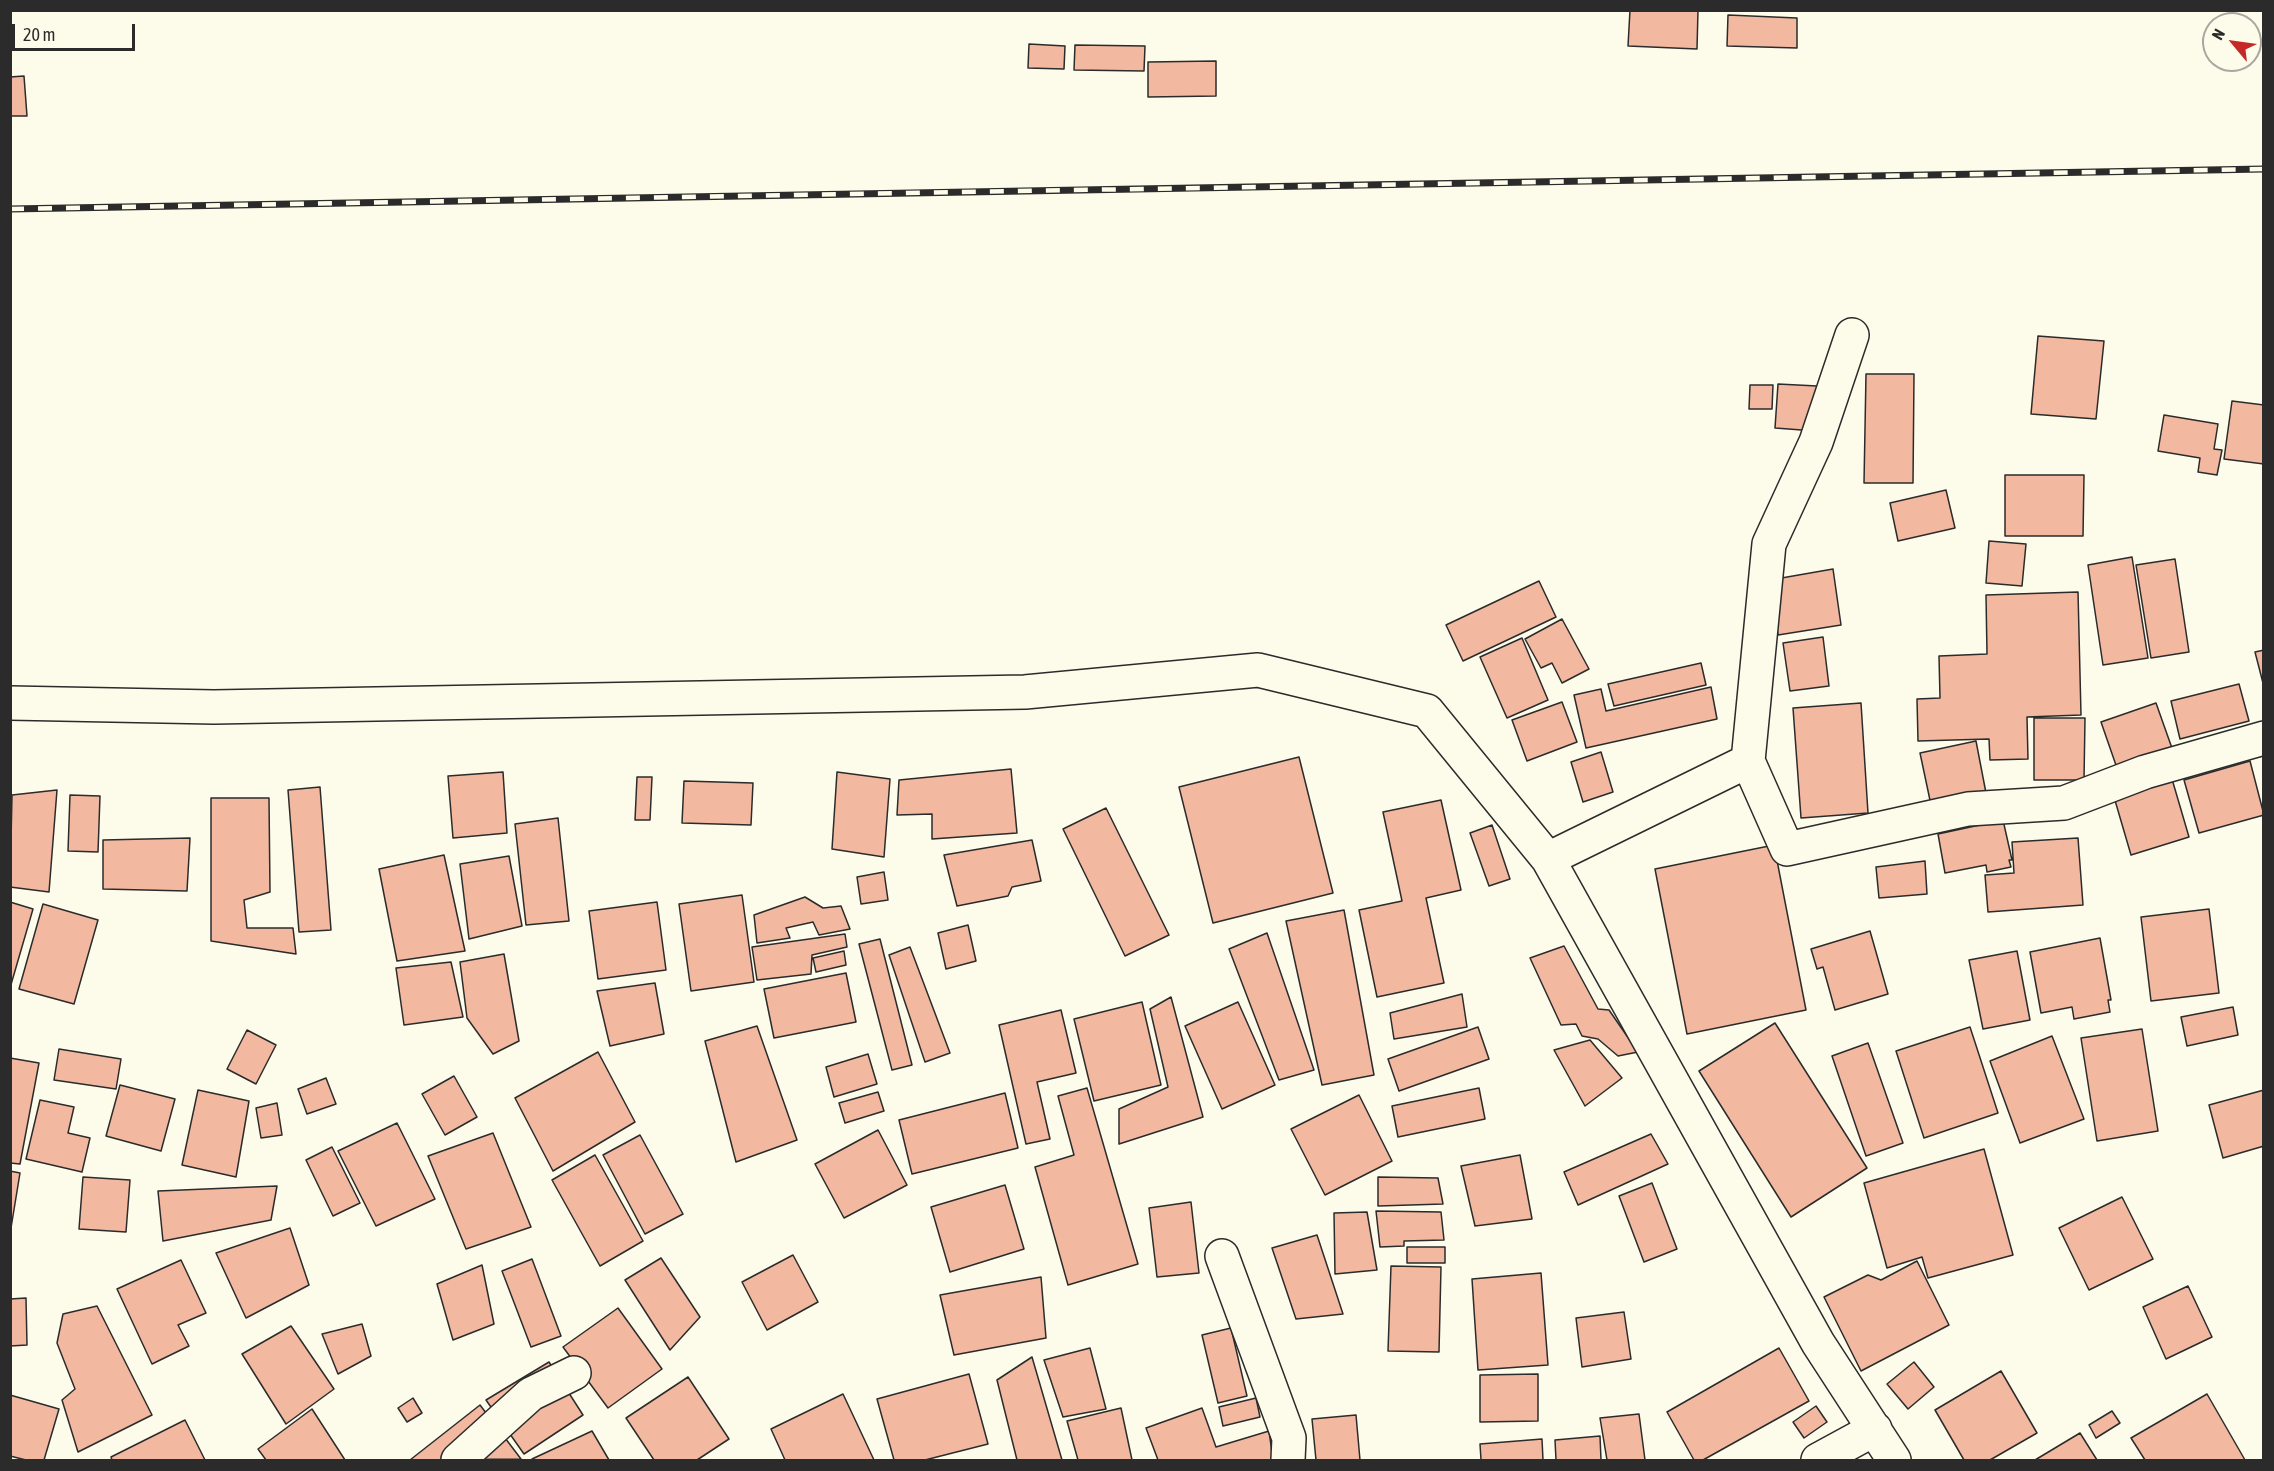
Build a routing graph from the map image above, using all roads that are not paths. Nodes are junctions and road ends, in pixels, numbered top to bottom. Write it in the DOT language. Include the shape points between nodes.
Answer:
graph roads {
  1 [pos="1852,335"];
  2 [pos="10,703"];
  3 [pos="2264,738"];
  4 [pos="1749,761"];
  5 [pos="1548,859"];
  6 [pos="1222,1257"];
  7 [pos="574,1372"];
  8 [pos="1875,1429"];
  9 [pos="458,1461"];
  10 [pos="1288,1461"];
  11 [pos="1818,1461"];
  12 [pos="1894,1461"];
  1 -- 4 [label="street" via="1816,442 1769,544"];
  2 -- 5 [label="street" via="214,707 1024,692 1258,670 1426,711"];
  3 -- 4 [label="street" via="2145,772 2064,803 1968,809 1787,849"];
  4 -- 5 [label="street"];
  5 -- 8 [label="street" via="1818,1343"];
  6 -- 10 [label="street" via="1289,1438"];
  7 -- 9 [label="street" via="531,1394"];
  8 -- 11 [label="street"];
  8 -- 12 [label="street"];
}
